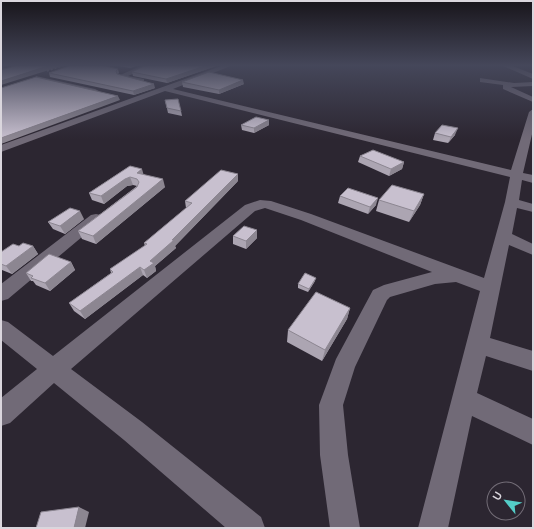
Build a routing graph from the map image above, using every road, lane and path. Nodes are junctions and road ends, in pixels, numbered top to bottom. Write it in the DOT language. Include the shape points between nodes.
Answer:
graph roads {
  1 [pos="162,90"];
  2 [pos="174,90"];
  3 [pos="509,90"];
  4 [pos="119,96"];
  5 [pos="134,100"];
  6 [pos="533,100"];
  7 [pos="533,112"];
  8 [pos="1,149"];
  9 [pos="527,176"];
  10 [pos="512,202"];
  11 [pos="533,208"];
  12 [pos="109,209"];
  13 [pos="503,236"];
  14 [pos="533,250"];
  15 [pos="457,276"];
  16 [pos="490,288"];
  17 [pos="1,294"];
  18 [pos="1,328"];
  19 [pos="478,344"];
  20 [pos="533,361"];
  21 [pos="54,368"];
  22 [pos="463,399"];
  23 [pos="1,414"];
  24 [pos="533,432"];
  25 [pos="250,528"];
  26 [pos="345,528"];
  27 [pos="434,528"];
  1 -- 5 [label="street"];
  2 -- 9 [label="street" via="452,160"];
  3 -- 6 [label="street"];
  4 -- 5 [label="street"];
  5 -- 8 [label="street"];
  7 -- 9 [label="street"];
  9 -- 10 [label="street"];
  10 -- 11 [label="street"];
  10 -- 13 [label="street"];
  12 -- 17 [label="street"];
  13 -- 14 [label="street"];
  13 -- 16 [label="street"];
  15 -- 16 [label="street"];
  15 -- 21 [label="street" via="306,217 260,204 250,208"];
  15 -- 26 [label="street" via="436,278 380,295 344,366 331,405 334,455"];
  16 -- 19 [label="street"];
  18 -- 21 [label="street"];
  19 -- 20 [label="street"];
  19 -- 22 [label="street"];
  21 -- 23 [label="street"];
  21 -- 25 [label="street"];
  22 -- 24 [label="street"];
  22 -- 27 [label="street"];
}
